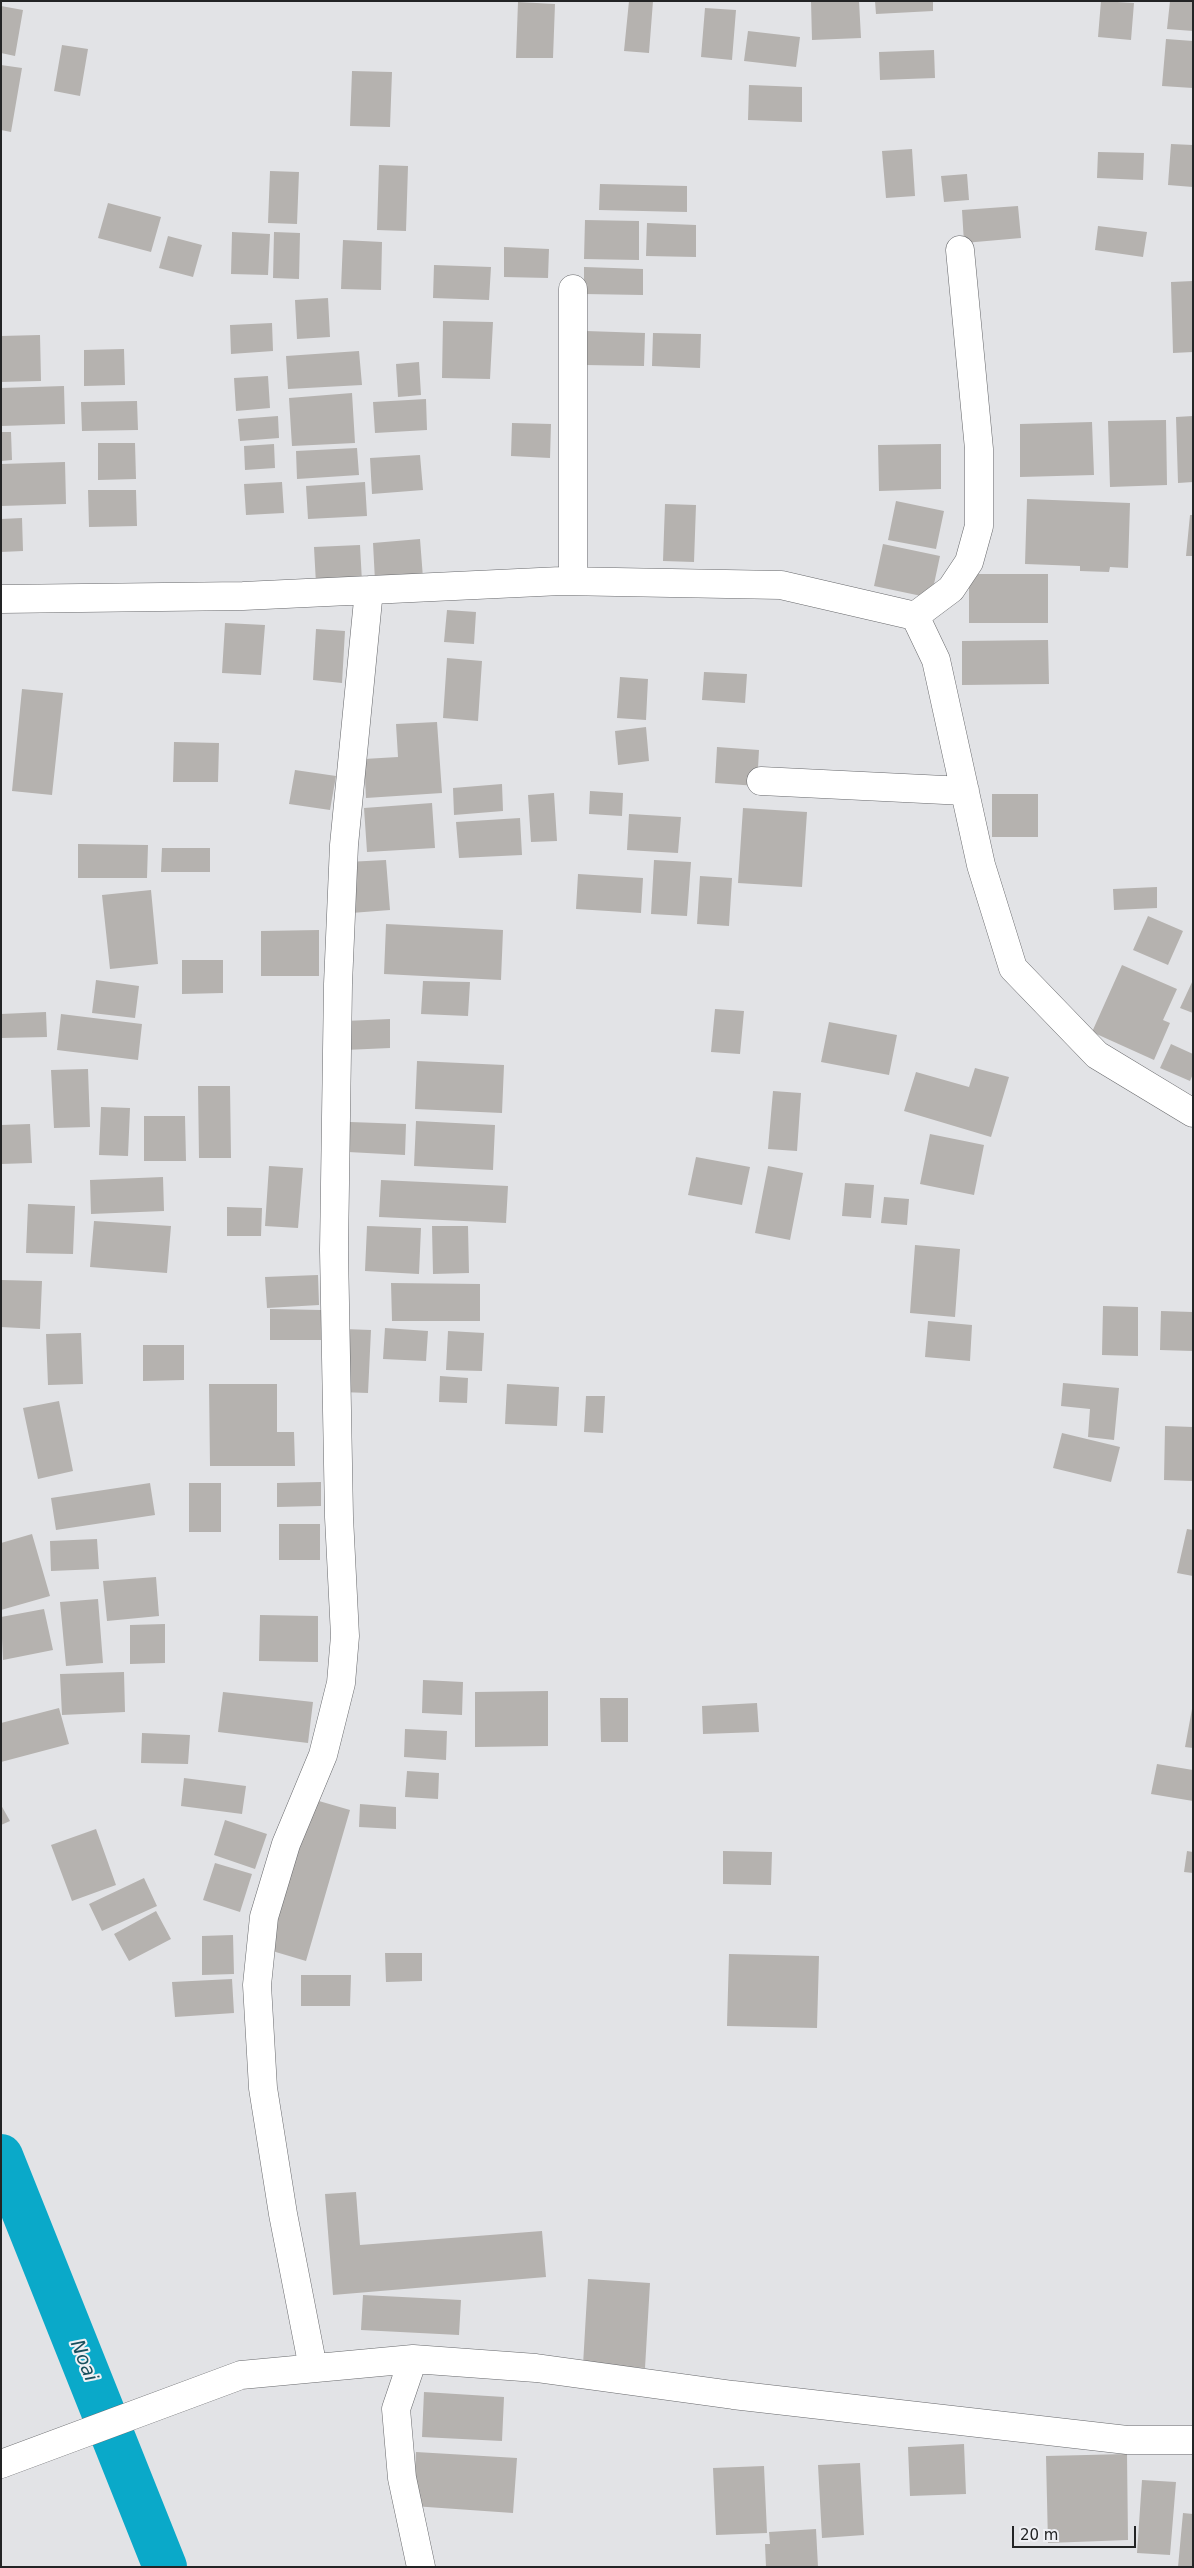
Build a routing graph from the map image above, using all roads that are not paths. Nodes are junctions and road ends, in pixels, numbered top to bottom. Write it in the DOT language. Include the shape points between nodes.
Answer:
graph roads {
  1 [pos="960,250"];
  2 [pos="573,288"];
  3 [pos="573,581"];
  4 [pos="369,590"];
  5 [pos="1,599"];
  6 [pos="915,616"];
  7 [pos="761,781"];
  8 [pos="964,791"];
  9 [pos="1193,1112"];
  10 [pos="413,2359"];
  11 [pos="313,2368"];
  12 [pos="1193,2440"];
  13 [pos="1,2464"];
  14 [pos="421,2567"];
  1 -- 6 [label="street" via="979,449 978,526 969,562 951,590"];
  2 -- 3 [label="street"];
  3 -- 4 [label="street"];
  3 -- 6 [label="street" via="781,585"];
  4 -- 5 [label="street" via="243,596"];
  4 -- 11 [label="street" via="344,845 338,984 334,1250 339,1516 345,1636 341,1683 323,1755 286,1844 264,1917 257,1985 263,2088"];
  6 -- 8 [label="street" via="936,660"];
  7 -- 8 [label="street"];
  8 -- 9 [label="street" via="981,865 1013,968 1097,1055"];
  10 -- 11 [label="street"];
  10 -- 12 [label="street" via="536,2368 733,2395 1127,2440"];
  10 -- 14 [label="street" via="396,2408 402,2478"];
  11 -- 13 [label="street" via="241,2375"];
}
